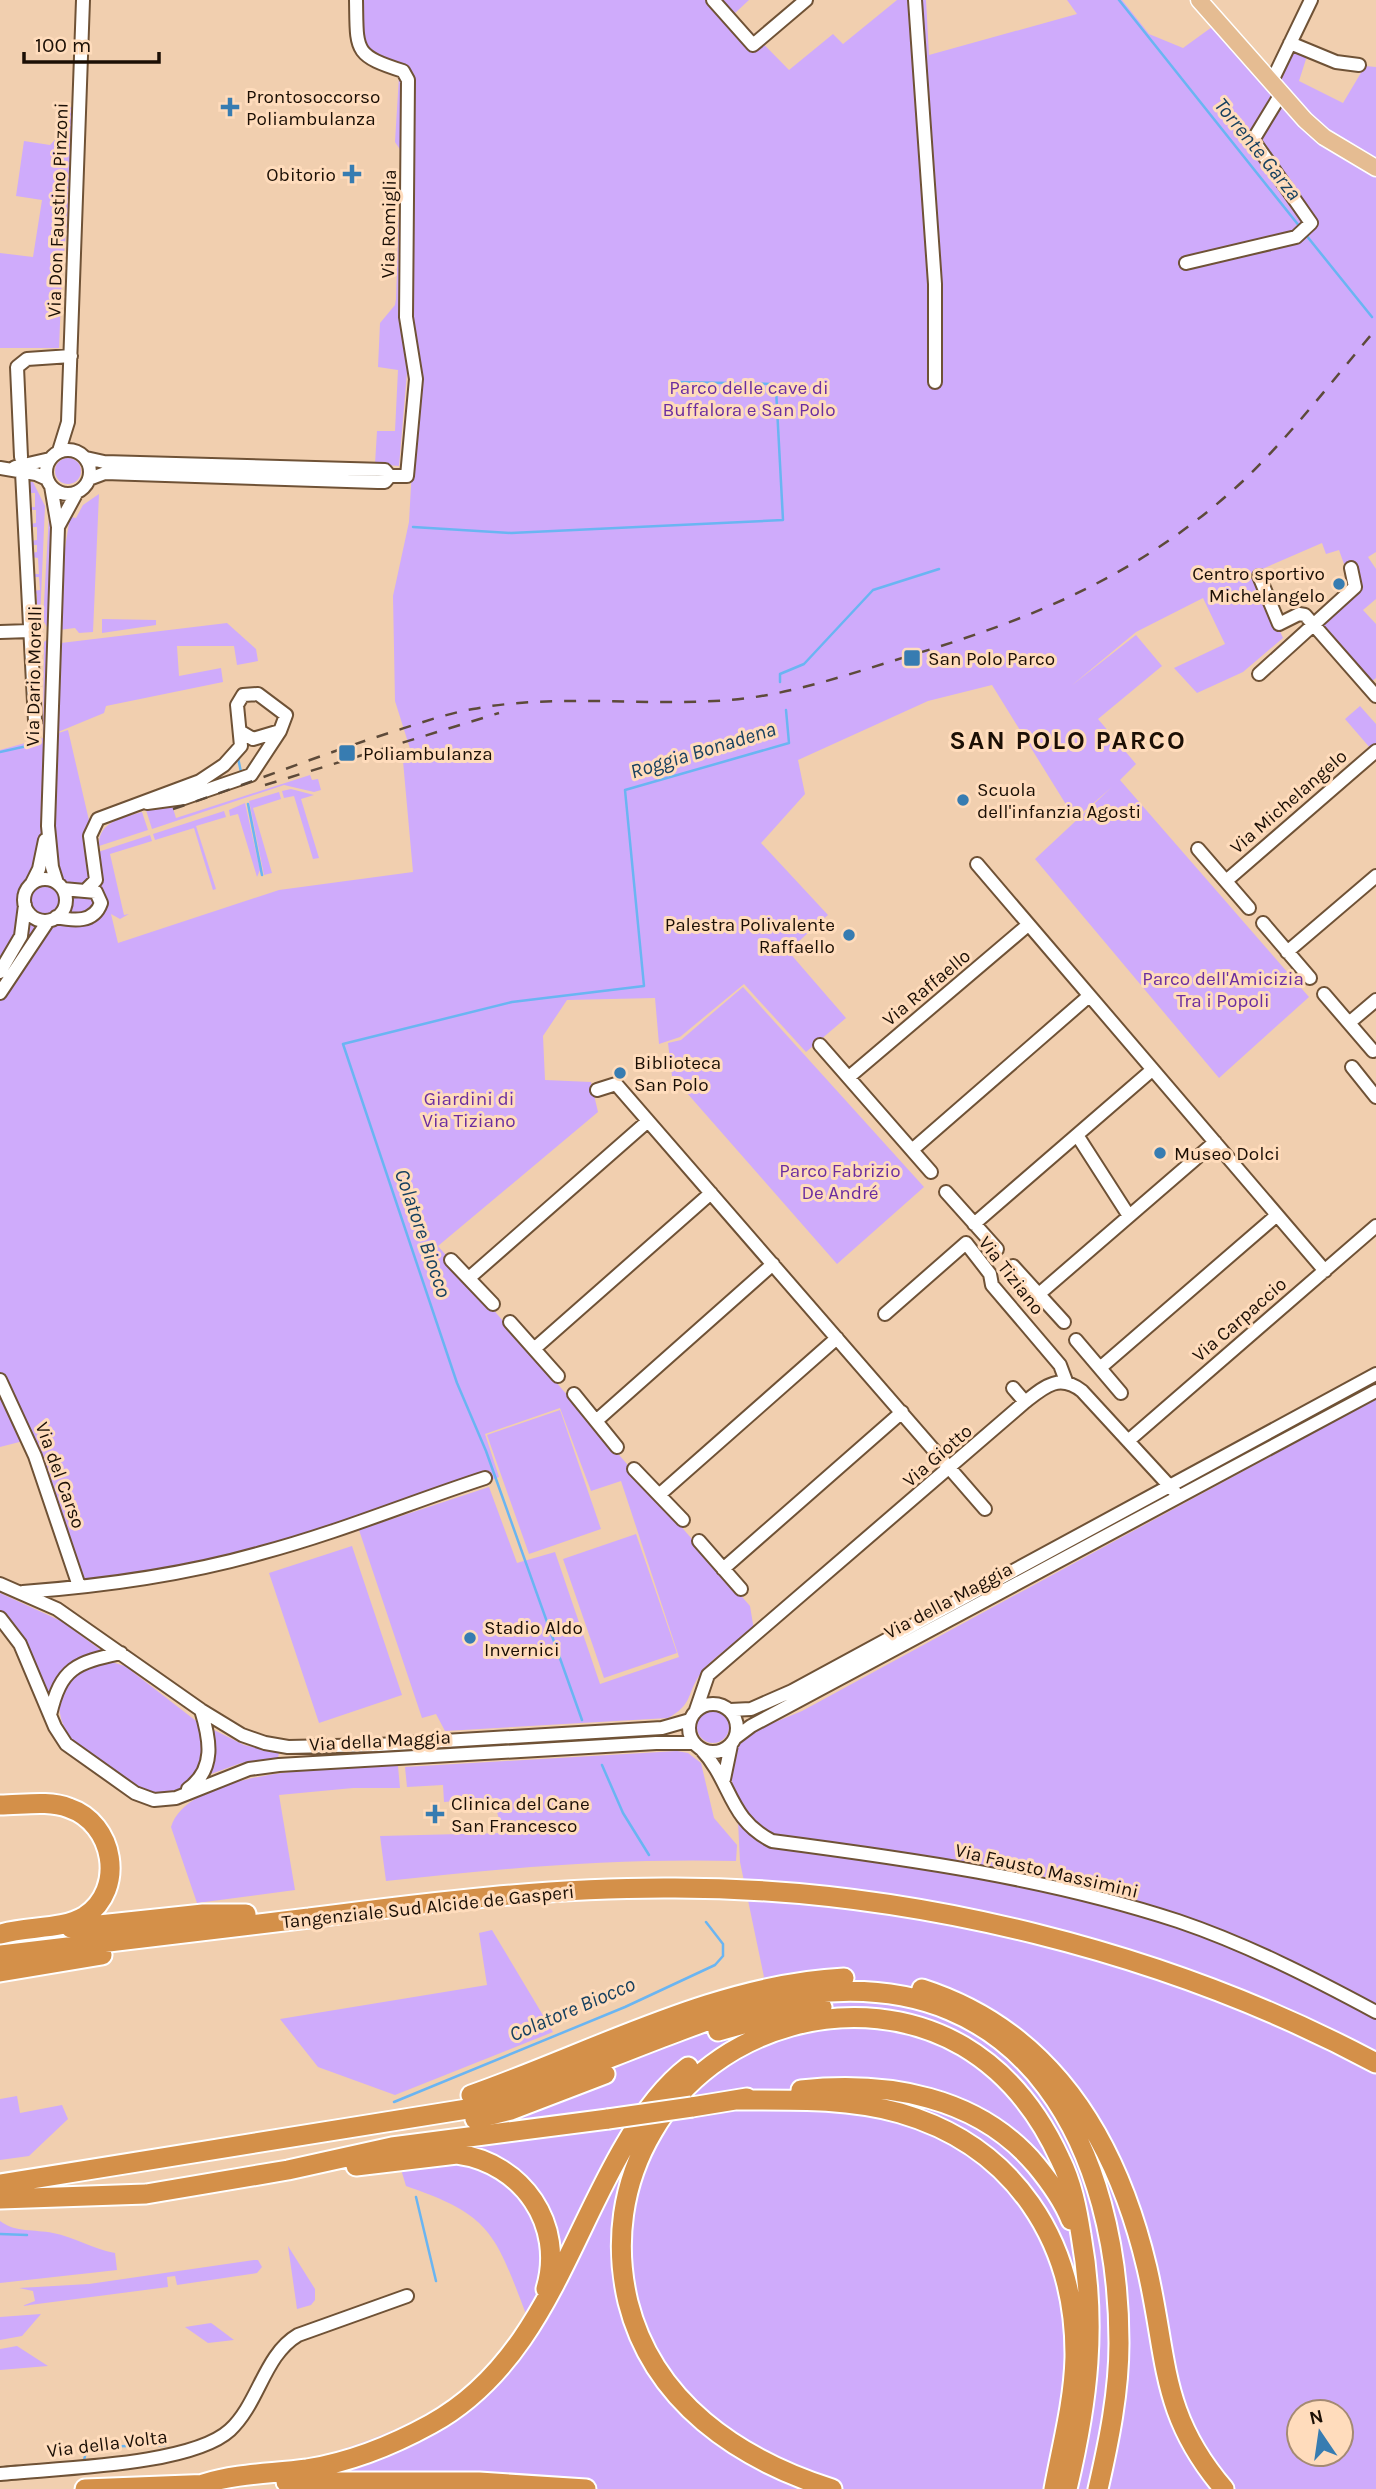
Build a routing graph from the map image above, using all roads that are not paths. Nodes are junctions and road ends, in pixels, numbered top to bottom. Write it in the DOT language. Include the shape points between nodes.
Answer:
graph roads {
  1 [pos="83,0"];
  2 [pos="356,0"];
  3 [pos="713,0"];
  4 [pos="806,0"];
  5 [pos="915,0"];
  6 [pos="1199,0"];
  7 [pos="1311,0"];
  8 [pos="1290,43"];
  9 [pos="1359,65"];
  10 [pos="1276,89"];
  11 [pos="1376,168"];
  12 [pos="1186,263"];
  13 [pos="71,356"];
  14 [pos="935,382"];
  15 [pos="68,422"];
  16 [pos="54,455"];
  17 [pos="82,455"];
  18 [pos="21,457"];
  19 [pos="172,462"];
  20 [pos="11,470"];
  21 [pos="370,470"];
  22 [pos="261,471"];
  23 [pos="163,475"];
  24 [pos="390,476"];
  25 [pos="89,479"];
  26 [pos="341,480"];
  27 [pos="49,482"];
  28 [pos="77,492"];
  29 [pos="58,527"];
  30 [pos="1351,568"];
  31 [pos="1259,576"];
  32 [pos="1314,624"];
  33 [pos="30,631"];
  34 [pos="0,632"];
  35 [pos="1259,674"];
  36 [pos="1376,696"];
  37 [pos="35,721"];
  38 [pos="280,731"];
  39 [pos="242,732"];
  40 [pos="1376,751"];
  41 [pos="147,803"];
  42 [pos="48,826"];
  43 [pos="1198,849"];
  44 [pos="976,864"];
  45 [pos="96,870"];
  46 [pos="1376,876"];
  47 [pos="1226,881"];
  48 [pos="32,883"];
  49 [pos="60,886"];
  50 [pos="85,891"];
  51 [pos="101,899"];
  52 [pos="25,905"];
  53 [pos="1249,908"];
  54 [pos="52,919"];
  55 [pos="1263,923"];
  56 [pos="1028,925"];
  57 [pos="1287,951"];
  58 [pos="0,972"];
  59 [pos="1310,978"];
  60 [pos="0,993"];
  61 [pos="1324,994"];
  62 [pos="1089,996"];
  63 [pos="1376,1000"];
  64 [pos="1349,1023"];
  65 [pos="820,1045"];
  66 [pos="1373,1051"];
  67 [pos="1352,1068"];
  68 [pos="1152,1070"];
  69 [pos="849,1077"];
  70 [pos="597,1090"];
  71 [pos="1376,1097"];
  72 [pos="649,1121"];
  73 [pos="1077,1135"];
  74 [pos="1215,1142"];
  75 [pos="912,1150"];
  76 [pos="932,1172"];
  77 [pos="946,1192"];
  78 [pos="711,1193"];
  79 [pos="1277,1215"];
  80 [pos="1129,1216"];
  81 [pos="974,1224"];
  82 [pos="1376,1226"];
  83 [pos="997,1249"];
  84 [pos="451,1260"];
  85 [pos="773,1264"];
  86 [pos="1013,1266"];
  87 [pos="1325,1271"];
  88 [pos="469,1279"];
  89 [pos="1039,1294"];
  90 [pos="493,1304"];
  91 [pos="885,1314"];
  92 [pos="510,1322"];
  93 [pos="1064,1322"];
  94 [pos="837,1338"];
  95 [pos="1076,1340"];
  96 [pos="534,1349"];
  97 [pos="1100,1368"];
  98 [pos="1376,1374"];
  99 [pos="558,1376"];
  100 [pos="0,1380"];
  101 [pos="1066,1381"];
  102 [pos="1013,1388"];
  103 [pos="1376,1391"];
  104 [pos="1121,1392"];
  105 [pos="573,1394"];
  106 [pos="1025,1402"];
  107 [pos="902,1412"];
  108 [pos="596,1422"];
  109 [pos="1128,1441"];
  110 [pos="617,1447"];
  111 [pos="951,1468"];
  112 [pos="634,1469"];
  113 [pos="485,1478"];
  114 [pos="1170,1486"];
  115 [pos="659,1495"];
  116 [pos="1180,1498"];
  117 [pos="985,1509"];
  118 [pos="683,1520"];
  119 [pos="699,1541"];
  120 [pos="723,1569"];
  121 [pos="0,1584"];
  122 [pos="79,1586"];
  123 [pos="58,1589"];
  124 [pos="741,1589"];
  125 [pos="20,1592"];
  126 [pos="57,1609"];
  127 [pos="0,1618"];
  128 [pos="121,1653"];
  129 [pos="724,1662"];
  130 [pos="716,1703"];
  131 [pos="201,1710"];
  132 [pos="730,1710"];
  133 [pos="50,1715"];
  134 [pos="693,1715"];
  135 [pos="733,1741"];
  136 [pos="697,1746"];
  137 [pos="724,1779"];
  138 [pos="176,1798"];
  139 [pos="0,1805"];
  140 [pos="200,1923"];
  141 [pos="0,1938"];
  142 [pos="0,1955"];
  143 [pos="0,1972"];
  144 [pos="1376,2011"];
  145 [pos="757,2020"];
  146 [pos="1376,2051"];
  147 [pos="1376,2063"];
  148 [pos="735,2100"];
  149 [pos="433,2113"];
  150 [pos="288,2170"];
  151 [pos="0,2172"];
  152 [pos="52,2175"];
  153 [pos="0,2184"];
  154 [pos="0,2199"];
  155 [pos="1086,2264"];
  156 [pos="407,2296"];
  157 [pos="538,2314"];
  158 [pos="0,2474"];
  159 [pos="203,2484"];
  160 [pos="85,2489"];
  161 [pos="586,2489"];
  162 [pos="832,2489"];
  163 [pos="1054,2489"];
  164 [pos="1067,2489"];
  165 [pos="1080,2489"];
  166 [pos="1098,2489"];
  167 [pos="1224,2489"];
  1 -- 13 [label="street, Via Don Faustino Pinzoni"];
  2 -- 24 [label="street, Via Romiglia" via="358,45 364,55 403,71 408,80 406,317 416,379 407,476"];
  3 -- 4 [label="street" via="753,45"];
  5 -- 14 [label="street" via="935,284"];
  6 -- 10 [label="main road"];
  7 -- 8 [label="street"];
  8 -- 9 [label="street" via="1336,62"];
  8 -- 10 [label="street"];
  10 -- 11 [label="main road" via="1324,137"];
  10 -- 12 [label="street" via="1253,140 1311,223 1296,237"];
  13 -- 15 [label="street, Via Don Faustino Pinzoni"];
  13 -- 18 [label="street" via="27,359 17,367"];
  15 -- 16 [label="street, Via Don Faustino Pinzoni"];
  15 -- 17 [label="street, Via Don Faustino Pinzoni"];
  16 -- 17 [label="street"];
  16 -- 20 [label="street"];
  16 -- 27 [label="street"];
  17 -- 19 [label="street" via="104,462"];
  17 -- 25 [label="street" via="90,468"];
  19 -- 22 [label="street"];
  19 -- 23 [label="street"];
  20 -- 27 [label="street"];
  20 -- 33 [label="street"];
  21 -- 22 [label="street"];
  21 -- 24 [label="street" via="385,470"];
  21 -- 26 [label="street"];
  22 -- 23 [label="street"];
  22 -- 26 [label="street"];
  23 -- 25 [label="street" via="105,474"];
  24 -- 26 [label="street" via="378,482"];
  25 -- 28 [label="street"];
  27 -- 28 [label="street" via="60,493"];
  27 -- 29 [label="street, Via Dario Morelli"];
  28 -- 29 [label="street, Via Dario Morelli"];
  29 -- 42 [label="street, Via Dario Morelli"];
  30 -- 32 [label="street" via="1355,587"];
  31 -- 32 [label="street" via="1279,624 1299,614"];
  32 -- 35 [label="street"];
  32 -- 36 [label="street"];
  33 -- 34 [label="street"];
  33 -- 37 [label="street"];
  38 -- 39 [label="street" via="253,739"];
  38 -- 39 [label="street" via="286,721 284,712 250,693 237,705"];
  38 -- 41 [label="street" via="251,775 184,798"];
  39 -- 41 [label="street" via="239,750 215,771"];
  40 -- 47 [label="street, Via Michelangelo"];
  41 -- 45 [label="street" via="95,822 90,836"];
  42 -- 48 [label="street, Via Dario Morelli"];
  42 -- 49 [label="street, Via Dario Morelli" via="52,867"];
  43 -- 47 [label="street, Via Michelangelo"];
  44 -- 56 [label="street"];
  45 -- 50 [label="street" via="93,885"];
  45 -- 51 [label="street"];
  46 -- 57 [label="street"];
  47 -- 53 [label="street, Via Michelangelo"];
  48 -- 49 [label="street" via="42,879"];
  48 -- 52 [label="street, Via Dario Morelli" via="25,893"];
  49 -- 50 [label="street"];
  49 -- 54 [label="street, Via Dario Morelli" via="66,901"];
  50 -- 51 [label="street" via="96,892"];
  51 -- 54 [label="street" via="99,909 89,917"];
  52 -- 54 [label="street" via="36,919"];
  52 -- 58 [label="street, Via Dario Morelli" via="21,936"];
  54 -- 60 [label="street, Via Dario Morelli"];
  55 -- 57 [label="street"];
  56 -- 62 [label="street"];
  56 -- 69 [label="street, Via Raffaello"];
  57 -- 59 [label="street"];
  61 -- 64 [label="street"];
  62 -- 68 [label="street"];
  62 -- 75 [label="street"];
  63 -- 64 [label="street"];
  64 -- 66 [label="street"];
  65 -- 69 [label="street"];
  67 -- 71 [label="street"];
  68 -- 73 [label="street"];
  68 -- 74 [label="street"];
  69 -- 75 [label="street"];
  70 -- 72 [label="street" via="617,1084"];
  72 -- 78 [label="street"];
  72 -- 88 [label="street"];
  73 -- 80 [label="street"];
  73 -- 81 [label="street"];
  74 -- 79 [label="street"];
  74 -- 80 [label="street"];
  75 -- 76 [label="street"];
  77 -- 81 [label="street"];
  78 -- 85 [label="street"];
  78 -- 96 [label="street"];
  79 -- 87 [label="street"];
  79 -- 97 [label="street"];
  80 -- 89 [label="street"];
  81 -- 83 [label="street"];
  82 -- 87 [label="street, Via Carpaccio"];
  84 -- 88 [label="street"];
  85 -- 94 [label="street"];
  85 -- 108 [label="street"];
  86 -- 89 [label="street"];
  87 -- 109 [label="street, Via Carpaccio"];
  88 -- 90 [label="street"];
  89 -- 93 [label="street"];
  91 -- 101 [label="street, Via Tiziano" via="966,1243 990,1273 992,1285 1060,1365"];
  92 -- 96 [label="street"];
  94 -- 107 [label="street"];
  94 -- 115 [label="street"];
  95 -- 97 [label="street"];
  96 -- 99 [label="street"];
  97 -- 104 [label="street"];
  98 -- 114 [label="street, Via della Maggia"];
  100 -- 122 [label="street, Via del Carso" via="35,1456"];
  101 -- 106 [label="street, Via Giotto" via="1045,1387"];
  101 -- 109 [label="street" via="1082,1391"];
  102 -- 106 [label="street"];
  103 -- 116 [label="street, Via della Maggia"];
  105 -- 108 [label="street"];
  106 -- 111 [label="street, Via Giotto"];
  107 -- 111 [label="street"];
  107 -- 120 [label="street"];
  108 -- 110 [label="street"];
  109 -- 114 [label="street"];
  111 -- 117 [label="street"];
  111 -- 129 [label="street, Via Giotto"];
  112 -- 115 [label="street"];
  113 -- 122 [label="street" via="264,1553"];
  114 -- 116 [label="street"];
  114 -- 132 [label="street, Via della Maggia" via="792,1691 751,1709"];
  115 -- 118 [label="street"];
  116 -- 135 [label="street, Via della Maggia" via="751,1726"];
  119 -- 120 [label="street"];
  120 -- 124 [label="street"];
  121 -- 125 [label="street, Via della Maggia"];
  122 -- 123 [label="street"];
  123 -- 125 [label="street"];
  123 -- 126 [label="street" via="53,1602"];
  125 -- 126 [label="street, Via della Maggia"];
  126 -- 128 [label="street, Via della Maggia"];
  127 -- 133 [label="street" via="20,1644"];
  128 -- 131 [label="street, Via della Maggia"];
  128 -- 133 [label="street" via="85,1661 70,1670 60,1682"];
  129 -- 130 [label="street, Via Giotto" via="711,1677"];
  129 -- 134 [label="street, Via Giotto" via="703,1682"];
  130 -- 132 [label="street"];
  130 -- 134 [label="street"];
  131 -- 134 [label="street, Via della Maggia" via="242,1735 300,1747 662,1728"];
  131 -- 138 [label="street" via="210,1744 208,1758 198,1782"];
  132 -- 135 [label="street" via="737,1723"];
  133 -- 138 [label="street" via="66,1744 135,1793 154,1800"];
  134 -- 136 [label="street" via="688,1728"];
  135 -- 136 [label="street" via="716,1752"];
  135 -- 137 [label="street"];
  136 -- 137 [label="street, Via Fausto Massimini"];
  136 -- 138 [label="street, Via della Maggia" via="656,1743 279,1765 249,1769"];
  137 -- 144 [label="street, Via Fausto Massimini" via="736,1813 753,1832 772,1842 914,1859 1051,1887 1178,1922"];
  139 -- 141 [label="highway" via="58,1805 79,1812 107,1845 111,1870 105,1892 85,1915"];
  140 -- 141 [label="highway, Tangenziale Sud Alcide de Gasperi"];
  140 -- 142 [label="highway, Tangenziale Sud Alcide de Gasperi"];
  140 -- 143 [label="highway" via="179,1940"];
  140 -- 146 [label="highway, Tangenziale Sud Alcide de Gasperi" via="551,1880 678,1877 803,1884 955,1906 1092,1938 1253,1994"];
  140 -- 147 [label="highway, Tangenziale Sud Alcide de Gasperi" via="552,1891 678,1888 812,1897 954,1917 1087,1949 1248,2003"];
  145 -- 149 [label="highway" via="702,2036 511,2110 469,2120"];
  145 -- 157 [label="highway" via="683,2071 639,2121"];
  145 -- 165 [label="highway" via="849,2006 917,2015 986,2048 1043,2104 1073,2156 1084,2187 1098,2267 1100,2383"];
  148 -- 150 [label="highway, bridge" via="392,2147"];
  148 -- 155 [label="highway" via="803,2089 857,2087 917,2094 965,2111 1021,2147 1045,2175 1066,2207"];
  148 -- 163 [label="highway" via="834,2101 899,2113 977,2149 1028,2199 1042,2218 1064,2270 1074,2335 1073,2380"];
  149 -- 152 [label="highway"];
  149 -- 166 [label="highway" via="508,2097 704,2022 785,1998 829,1992 892,1995 921,2001 976,2025 1017,2054 1054,2096 1086,2151 1098,2184 1114,2264 1119,2344"];
  149 -- 167 [label="highway" via="663,2022 778,1985 847,1978 893,1982 974,2008 1024,2042 1057,2076 1108,2157 1147,2267 1174,2407 1191,2445"];
  150 -- 154 [label="highway" via="146,2194"];
  150 -- 157 [label="highway" via="457,2154 504,2169 538,2206 549,2237 551,2266"];
  151 -- 152 [label="highway"];
  152 -- 153 [label="highway"];
  155 -- 162 [label="highway" via="1075,2200 1045,2130 999,2073 948,2039 889,2021 849,2017 805,2022 728,2052 688,2084 642,2148 626,2194 621,2260 638,2334 666,2385 714,2432 786,2472"];
  155 -- 164 [label="highway" via="1091,2339"];
  156 -- 158 [label="street, Via della Volta" via="286,2342 258,2393 231,2430 220,2437 158,2459"];
  157 -- 159 [label="highway" via="505,2364 435,2422 340,2461 307,2469 235,2474"];
  159 -- 160 [label="highway"];
  159 -- 161 [label="highway" via="386,2480"];
}
